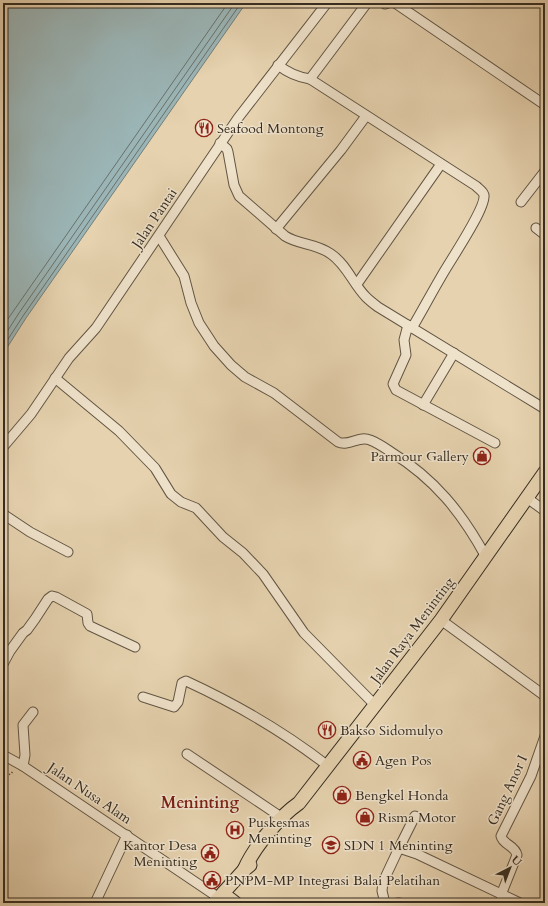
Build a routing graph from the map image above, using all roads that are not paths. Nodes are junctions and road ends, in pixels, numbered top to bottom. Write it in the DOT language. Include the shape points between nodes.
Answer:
graph roads {
  1 [pos="327,3"];
  2 [pos="367,3"];
  3 [pos="384,3"];
  4 [pos="388,3"];
  5 [pos="395,3"];
  6 [pos="278,65"];
  7 [pos="310,79"];
  8 [pos="545,105"];
  9 [pos="366,116"];
  10 [pos="220,143"];
  11 [pos="441,164"];
  12 [pos="545,171"];
  13 [pos="521,202"];
  14 [pos="536,228"];
  15 [pos="276,229"];
  16 [pos="545,235"];
  17 [pos="159,236"];
  18 [pos="357,284"];
  19 [pos="410,327"];
  20 [pos="454,353"];
  21 [pos="55,378"];
  22 [pos="423,405"];
  23 [pos="545,409"];
  24 [pos="495,443"];
  25 [pos="3,448"];
  26 [pos="545,472"];
  27 [pos="527,498"];
  28 [pos="545,511"];
  29 [pos="3,514"];
  30 [pos="68,552"];
  31 [pos="486,557"];
  32 [pos="441,620"];
  33 [pos="134,647"];
  34 [pos="3,664"];
  35 [pos="545,696"];
  36 [pos="143,697"];
  37 [pos="375,704"];
  38 [pos="33,712"];
  39 [pos="545,736"];
  40 [pos="187,754"];
  41 [pos="3,755"];
  42 [pos="23,766"];
  43 [pos="328,766"];
  44 [pos="299,802"];
  45 [pos="415,816"];
  46 [pos="281,817"];
  47 [pos="127,835"];
  48 [pos="399,848"];
  49 [pos="244,870"];
  50 [pos="501,895"];
  51 [pos="219,898"];
  52 [pos="95,903"];
  53 [pos="236,903"];
  54 [pos="385,903"];
  55 [pos="520,903"];
  1 -- 6 [label="street, Jalan Pantai"];
  2 -- 7 [label="street"];
  3 -- 4 [label="street"];
  5 -- 8 [label="street"];
  6 -- 7 [label="street" via="294,75"];
  6 -- 10 [label="street, Jalan Pantai"];
  7 -- 9 [label="street"];
  9 -- 11 [label="street"];
  9 -- 15 [label="street"];
  10 -- 15 [label="street" via="227,149 234,185 239,196"];
  10 -- 17 [label="street, Jalan Pantai"];
  11 -- 18 [label="street"];
  11 -- 19 [label="street" via="483,191 484,200 473,224"];
  12 -- 13 [label="street"];
  14 -- 16 [label="street"];
  15 -- 18 [label="street" via="289,239 315,245 331,254"];
  17 -- 21 [label="street, Jalan Pantai" via="96,328"];
  17 -- 31 [label="street" via="184,276 199,323 214,346 231,364 338,442 368,439 416,469 440,490 457,510"];
  18 -- 19 [label="street" via="366,297 378,307"];
  19 -- 20 [label="street"];
  19 -- 22 [label="street" via="404,340 406,355 393,384 396,390"];
  20 -- 22 [label="street"];
  20 -- 23 [label="street"];
  21 -- 25 [label="street, Jalan Pantai" via="31,414"];
  21 -- 37 [label="street" via="119,431 155,468 171,494 181,502 196,508 223,537 243,553 263,574 304,633"];
  22 -- 24 [label="street"];
  26 -- 27 [label="highway, Jalan Raya Meninting"];
  27 -- 28 [label="street"];
  27 -- 31 [label="highway, Jalan Raya Meninting"];
  29 -- 30 [label="street"];
  31 -- 32 [label="highway, Jalan Raya Meninting"];
  32 -- 35 [label="street"];
  32 -- 37 [label="highway, Jalan Raya Meninting"];
  33 -- 34 [label="street" via="90,626 87,614 53,596 23,633"];
  36 -- 43 [label="street" via="174,707 178,702 182,683 186,681 218,696 280,732"];
  37 -- 43 [label="highway, Jalan Raya Meninting"];
  38 -- 42 [label="street" via="23,725"];
  39 -- 50 [label="street, Gang Anor I" via="531,776 501,836 518,855"];
  40 -- 46 [label="street"];
  41 -- 42 [label="street, Jalan Nusa Alam"];
  42 -- 47 [label="street, Jalan Nusa Alam"];
  43 -- 44 [label="highway, Jalan Raya Meninting"];
  44 -- 46 [label="highway, Jalan Raya Meninting"];
  44 -- 49 [label="highway, Jalan Raya Meninting" via="291,820 255,862"];
  45 -- 48 [label="street"];
  46 -- 49 [label="highway, Jalan Raya Meninting" via="249,857"];
  47 -- 51 [label="street, Jalan Nusa Alam"];
  47 -- 52 [label="street"];
  48 -- 50 [label="street" via="417,854"];
  48 -- 54 [label="street" via="383,882"];
  49 -- 51 [label="highway, Jalan Raya Meninting"];
  50 -- 55 [label="street"];
  51 -- 53 [label="main road"];
}
